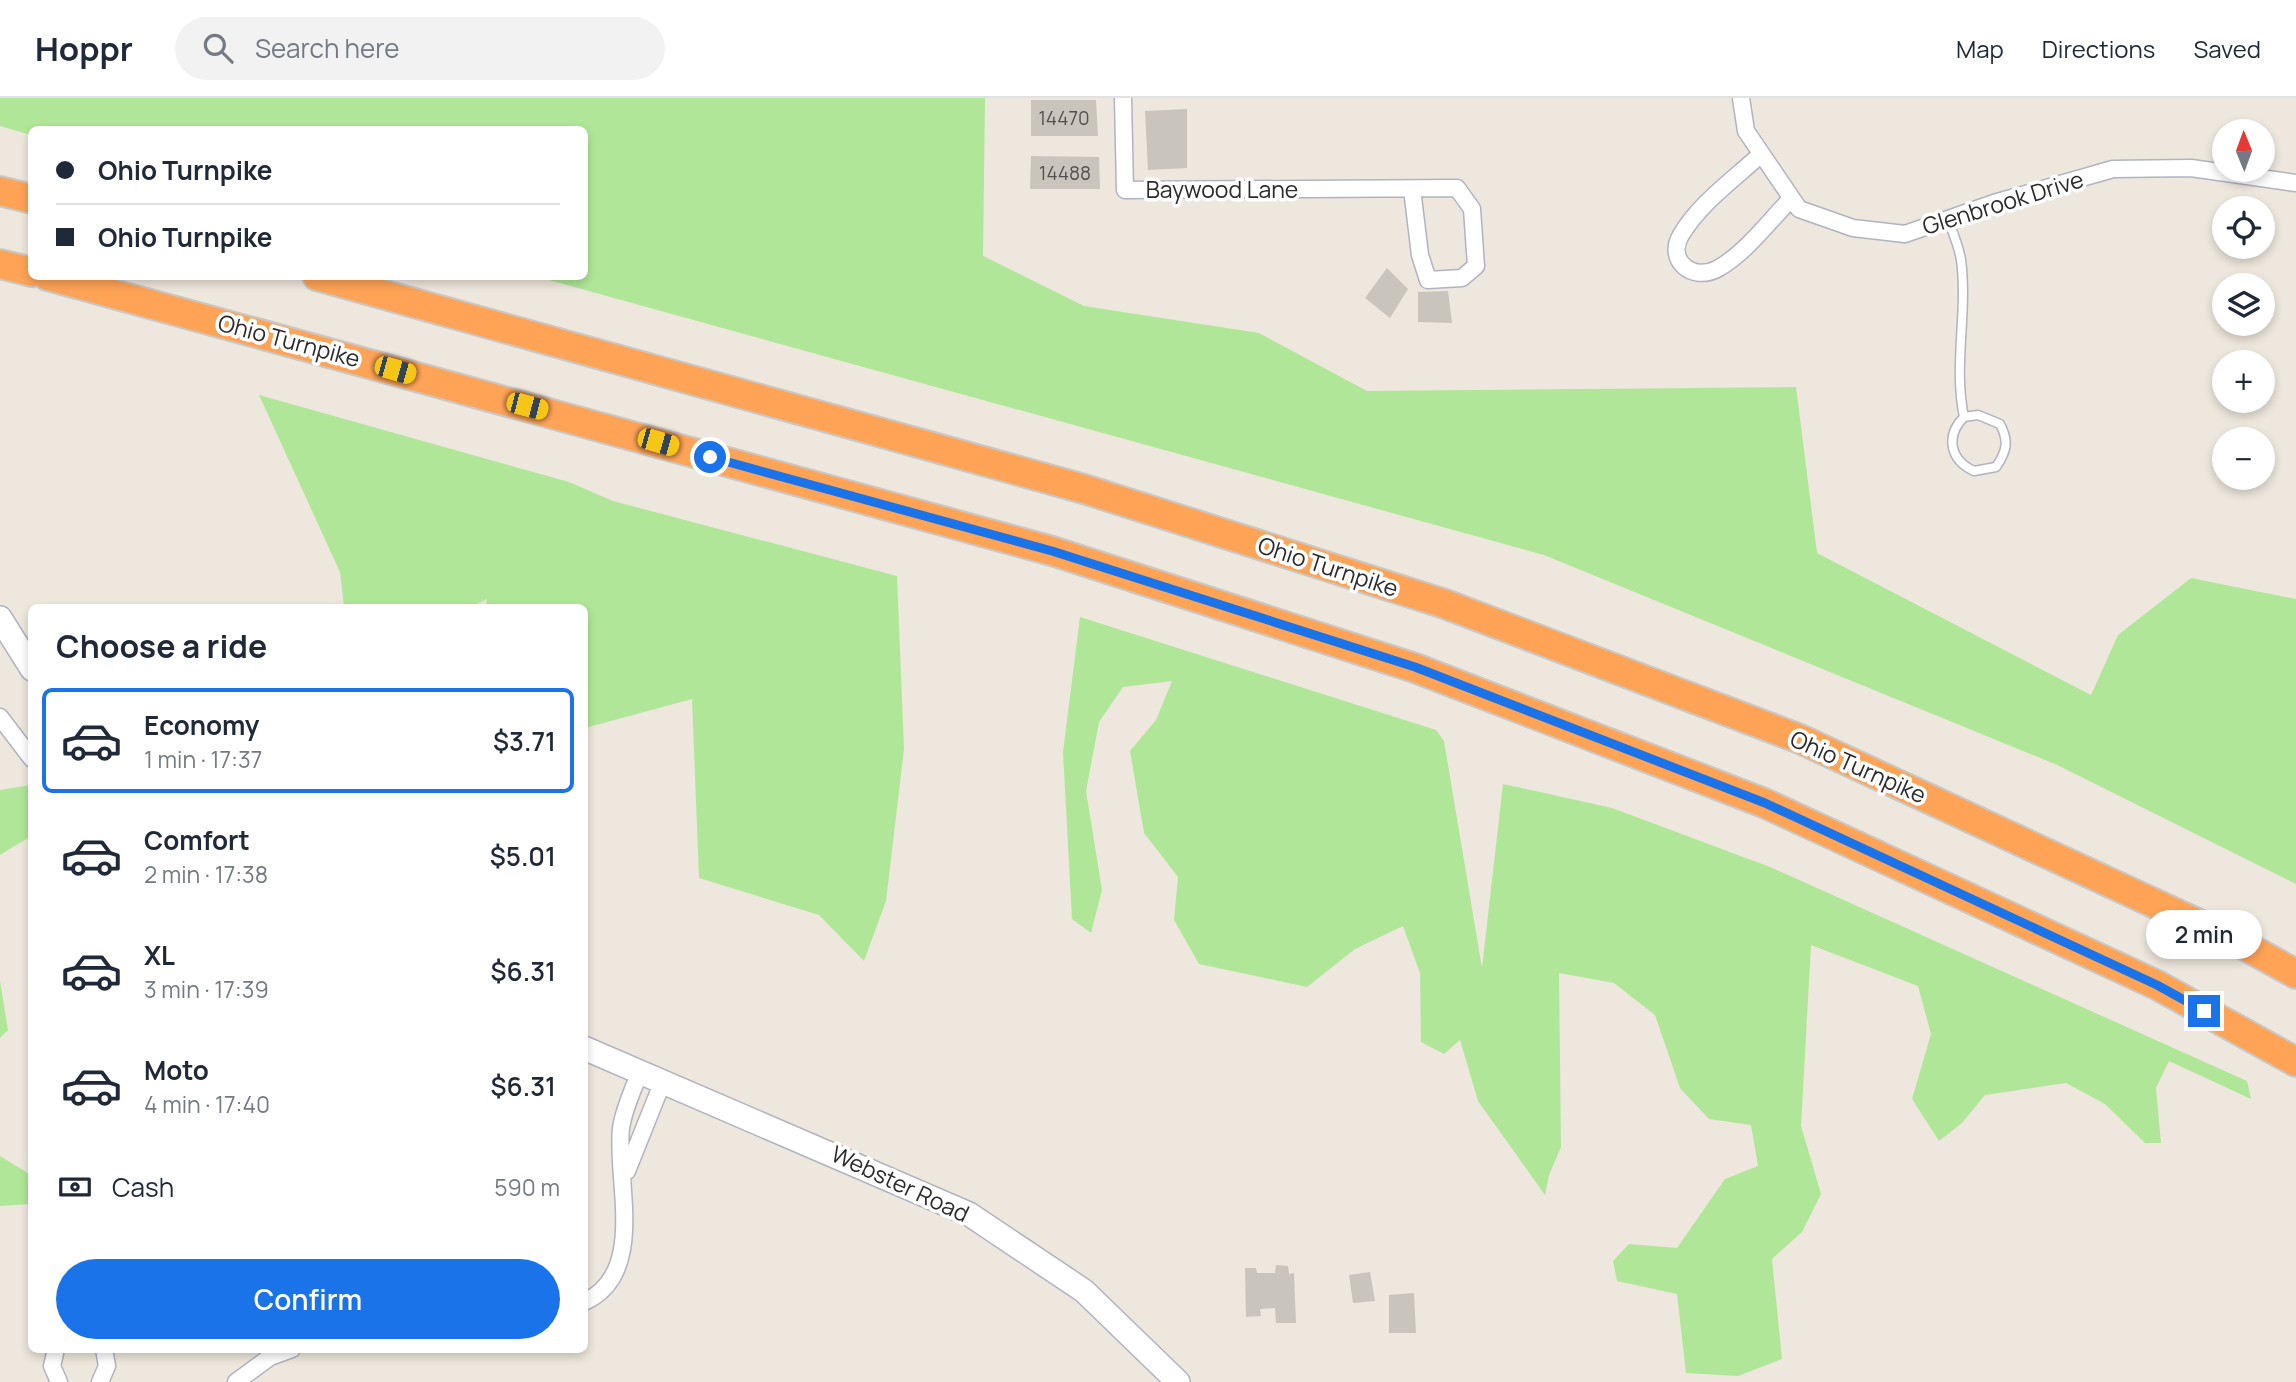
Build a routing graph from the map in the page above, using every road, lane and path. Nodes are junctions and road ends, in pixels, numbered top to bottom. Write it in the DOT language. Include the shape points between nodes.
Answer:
graph roads {
  1 [pos="1123,98"];
  2 [pos="1741,98"];
  3 [pos="1760,155"];
  4 [pos="2296,183"];
  5 [pos="1412,189"];
  6 [pos="0,191"];
  7 [pos="28,199"];
  8 [pos="1791,199"];
  9 [pos="1948,218"];
  10 [pos="0,264"];
  11 [pos="28,271"];
  12 [pos="63,280"];
  13 [pos="331,280"];
  14 [pos="1964,417"];
  15 [pos="0,618"];
  16 [pos="28,663"];
  17 [pos="0,717"];
  18 [pos="28,754"];
  19 [pos="2296,974"];
  20 [pos="588,1050"];
  21 [pos="2296,1062"];
  22 [pos="640,1072"];
  23 [pos="663,1081"];
  24 [pos="625,1181"];
  25 [pos="588,1300"];
  26 [pos="55,1353"];
  27 [pos="105,1353"];
  28 [pos="281,1353"];
  29 [pos="60,1382"];
  30 [pos="100,1382"];
  31 [pos="236,1382"];
  32 [pos="1178,1382"];
  1 -- 5 [label="street, Baywood Lane" via="1125,190"];
  2 -- 3 [label="street, Glenbrook Drive" via="1746,131"];
  3 -- 8 [label="street, Glenbrook Drive"];
  3 -- 8 [label="street" via="1693,218 1679,238 1677,251 1685,269 1716,270"];
  4 -- 9 [label="street, Glenbrook Drive" via="2191,168 2113,169"];
  5 -- 5 [label="street, Baywood Lane" via="1420,255 1428,280 1462,278 1476,266 1472,209 1457,188"];
  6 -- 7 [label="highway"];
  8 -- 9 [label="street, Glenbrook Drive" via="1799,209 1853,228 1905,234"];
  9 -- 14 [label="lane" via="1961,257 1958,388"];
  10 -- 11 [label="highway"];
  12 -- 21 [label="highway, Ohio Turnpike" via="1052,551 1415,667 1765,803 2157,985"];
  13 -- 19 [label="highway, Ohio Turnpike" via="1084,489 1445,604 1800,739 2227,937"];
  14 -- 14 [label="lane" via="1952,440 1958,461 1974,471 1996,467 2006,446 2000,424 1978,415"];
  15 -- 16 [label="street"];
  17 -- 18 [label="street"];
  20 -- 22 [label="street, Webster Road"];
  22 -- 23 [label="street, Webster Road"];
  22 -- 24 [label="street" via="621,1129"];
  23 -- 24 [label="street"];
  23 -- 32 [label="street, Webster Road" via="970,1214 1084,1291"];
  24 -- 25 [label="street" via="625,1239 614,1273 597,1297"];
  26 -- 29 [label="street" via="52,1366"];
  27 -- 30 [label="street" via="107,1366"];
  28 -- 31 [label="street"];
}
